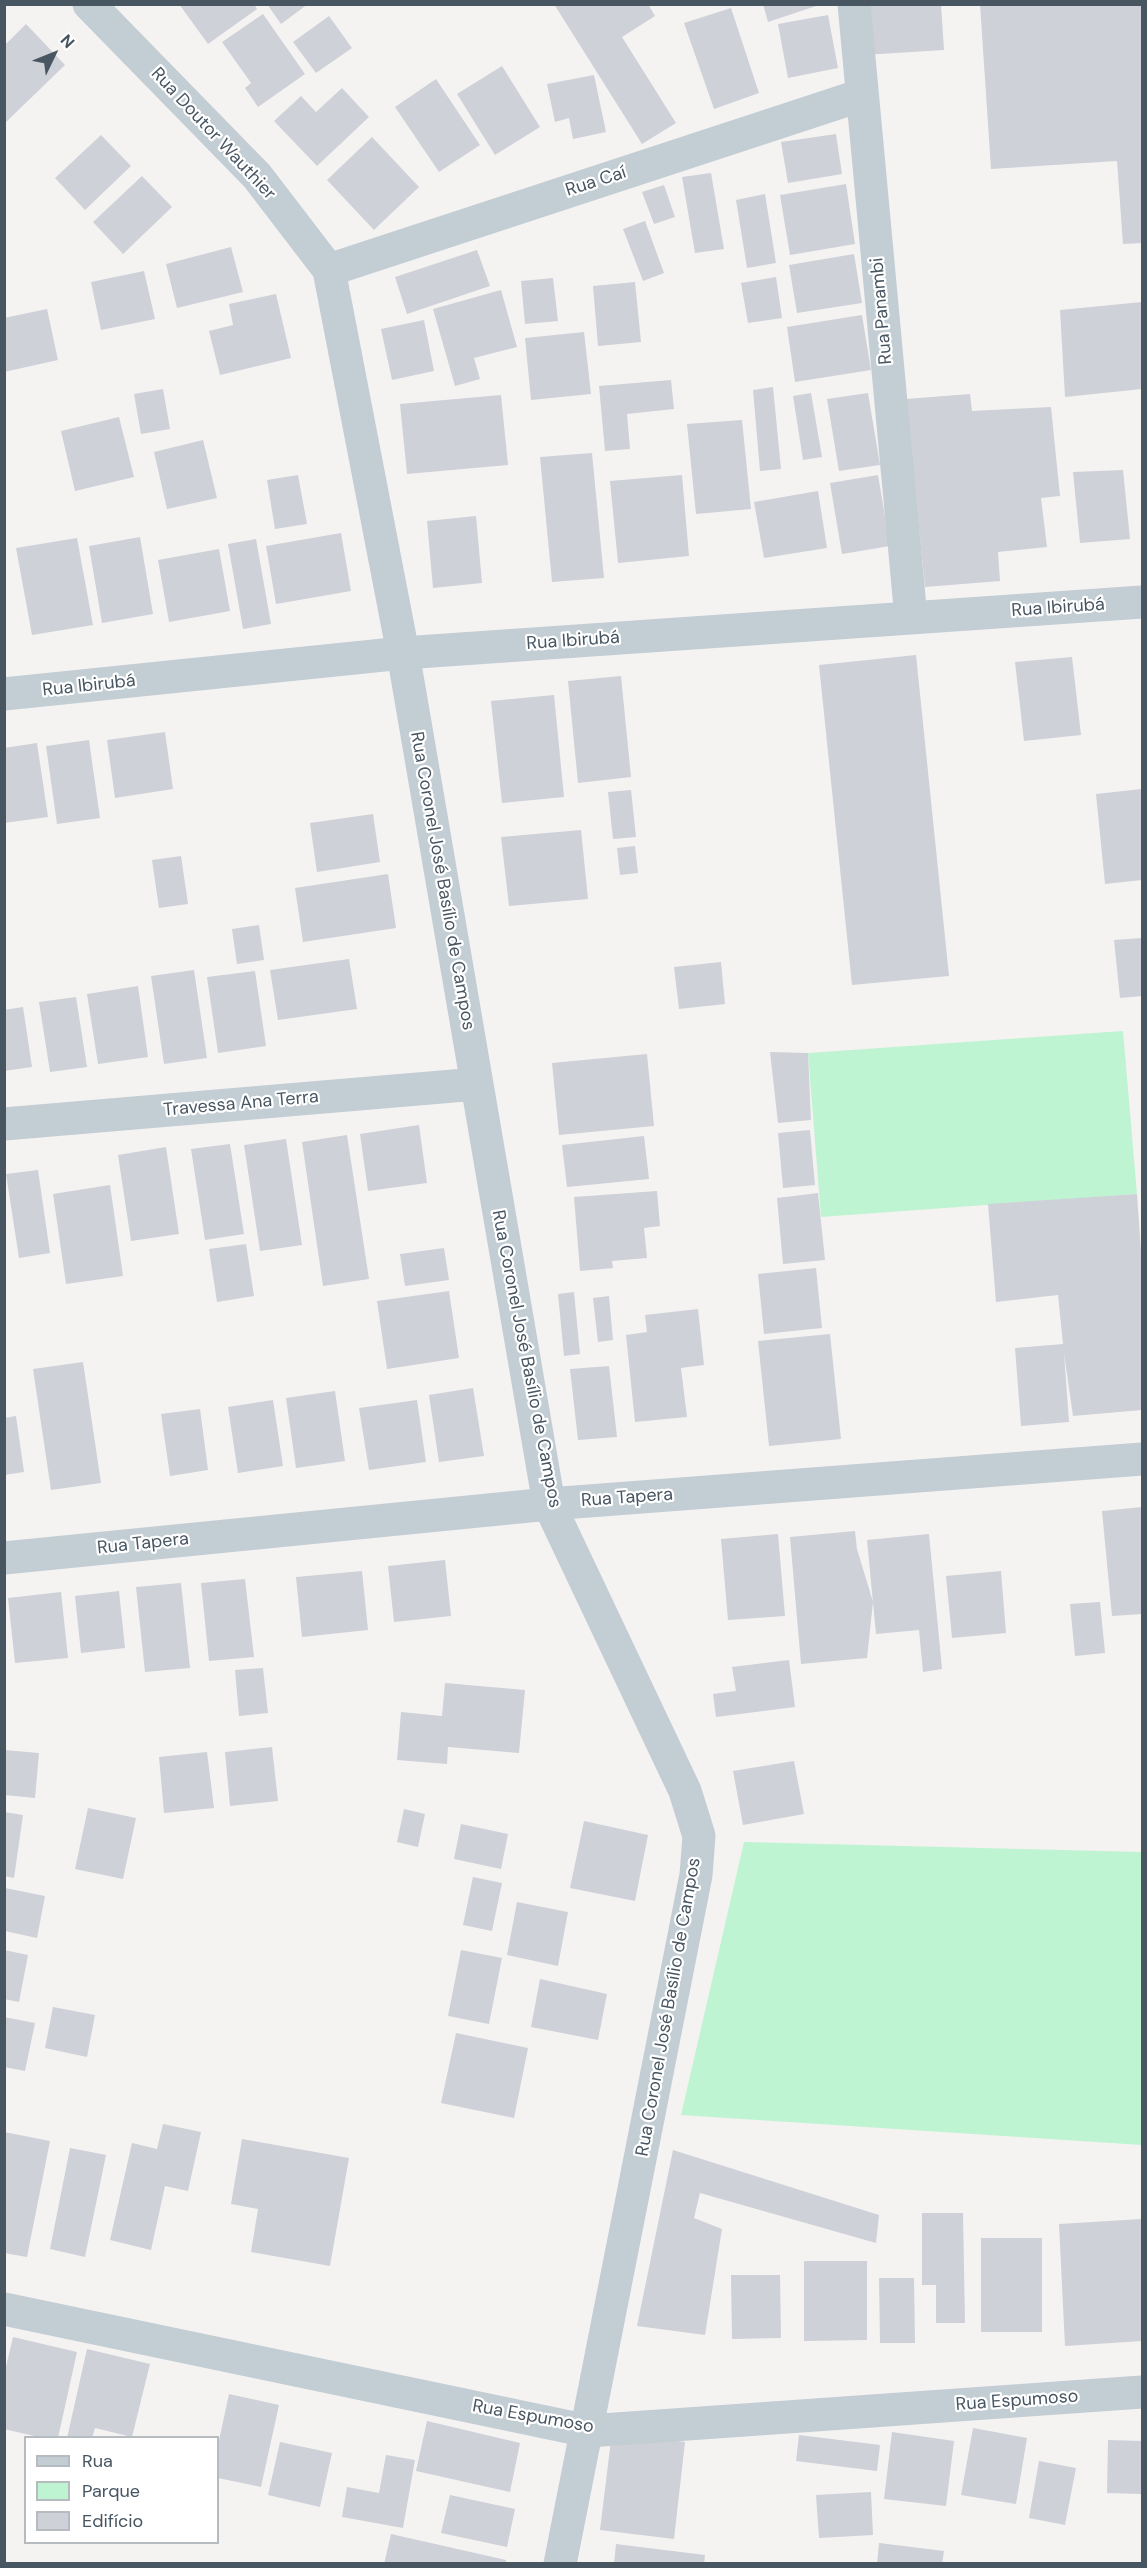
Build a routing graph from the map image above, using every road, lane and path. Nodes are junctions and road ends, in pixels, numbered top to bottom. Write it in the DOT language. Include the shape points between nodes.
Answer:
graph roads {
  1 [pos="89,4"];
  2 [pos="854,4"];
  3 [pos="862,95"];
  4 [pos="329,270"];
  5 [pos="1143,602"];
  6 [pos="911,618"];
  7 [pos="404,652"];
  8 [pos="4,694"];
  9 [pos="477,1084"];
  10 [pos="4,1124"];
  11 [pos="1143,1459"];
  12 [pos="549,1504"];
  13 [pos="4,1558"];
  14 [pos="4,2309"];
  15 [pos="1143,2392"];
  16 [pos="588,2431"];
  17 [pos="560,2564"];
  1 -- 4 [label="street, Rua Doutor Wauthier" via="257,176"];
  2 -- 3 [label="street, Rua Panambi"];
  3 -- 4 [label="street, Rua Caí"];
  3 -- 6 [label="street, Rua Panambi"];
  4 -- 7 [label="street, Rua Coronel José Basílio de Campos"];
  5 -- 6 [label="street, Rua Ibirubá"];
  6 -- 7 [label="street, Rua Ibirubá"];
  7 -- 8 [label="street, Rua Ibirubá"];
  7 -- 9 [label="street, Rua Coronel José Basílio de Campos"];
  9 -- 10 [label="street, Travessa Ana Terra"];
  9 -- 12 [label="street, Rua Coronel José Basílio de Campos"];
  11 -- 12 [label="street, Rua Tapera"];
  12 -- 13 [label="street, Rua Tapera"];
  12 -- 16 [label="street, Rua Coronel José Basílio de Campos" via="686,1791 699,1836 696,1875"];
  14 -- 16 [label="street, Rua Espumoso"];
  15 -- 16 [label="street, Rua Espumoso"];
  16 -- 17 [label="street, Rua Coronel José Basílio de Campos"];
}
